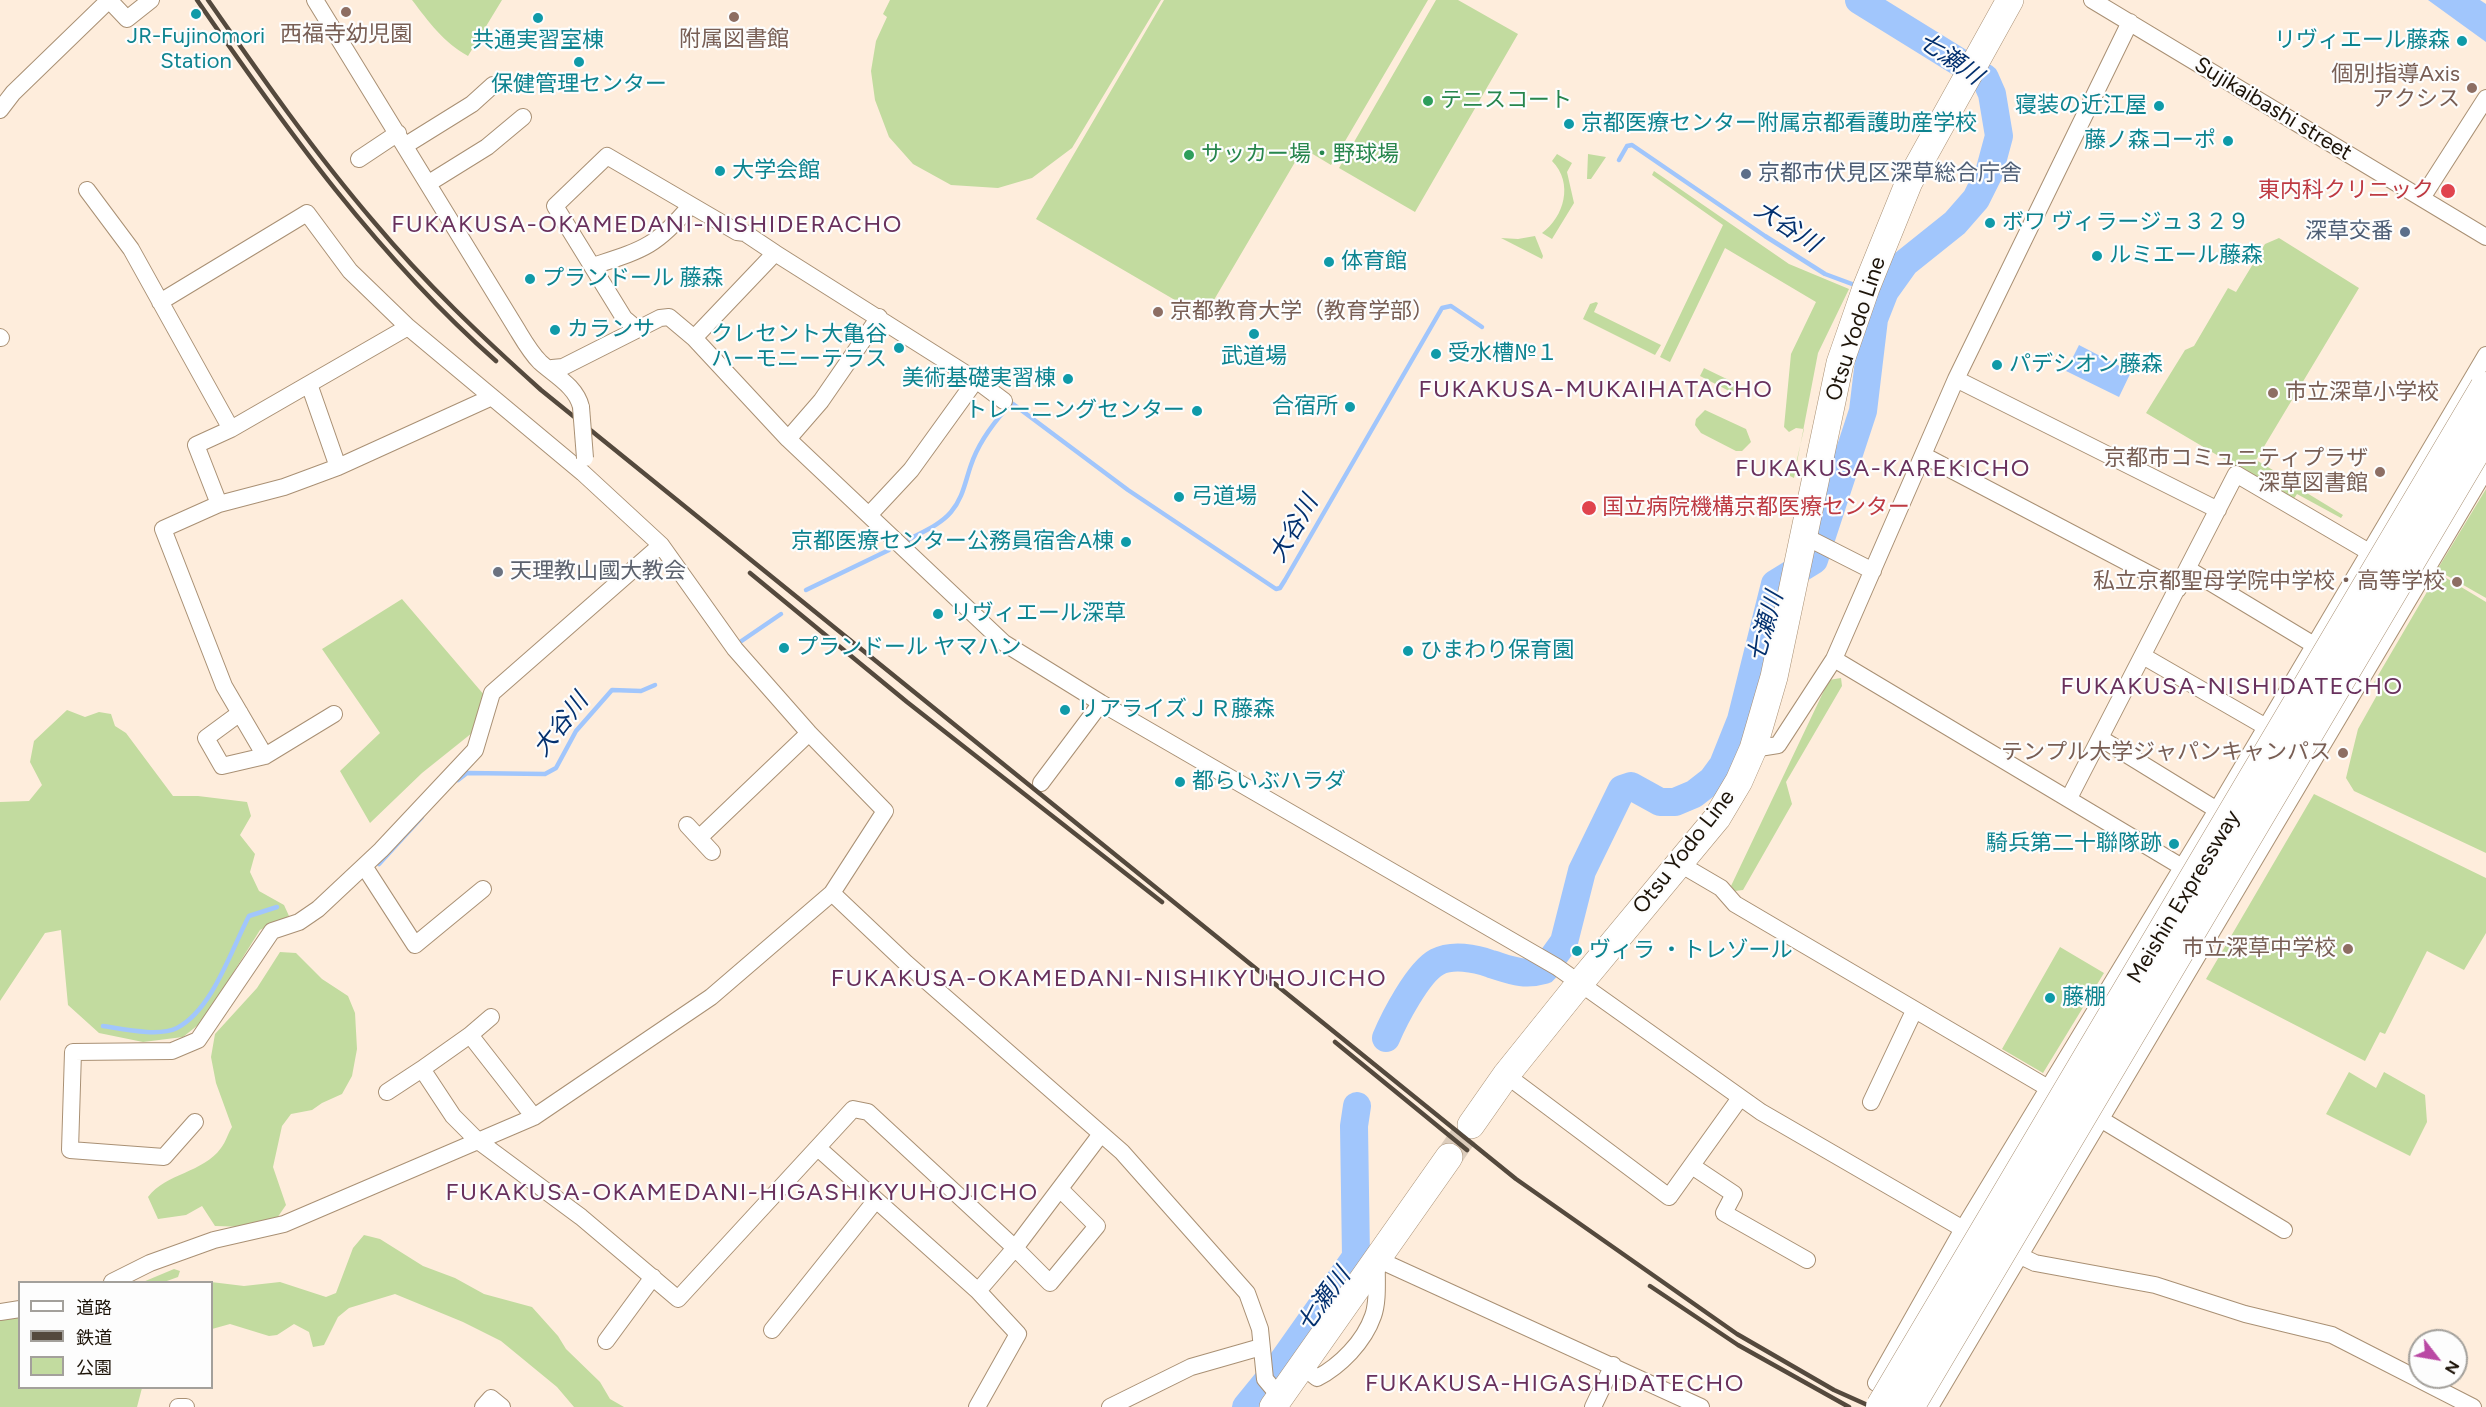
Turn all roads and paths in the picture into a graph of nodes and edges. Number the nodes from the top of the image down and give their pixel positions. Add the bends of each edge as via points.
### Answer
1 (151, 0) edge
2 (315, 0) edge
3 (2010, 0) edge
4 (2092, 0) edge
5 (2130, 22) junction
6 (494, 85) dead end
7 (2486, 98) edge
8 (0, 110) edge
9 (523, 117) dead end
10 (402, 139) junction
11 (359, 159) dead end
12 (429, 183) junction
13 (87, 190) dead end
14 (2422, 198) junction
15 (690, 206) junction
16 (2486, 237) edge
17 (775, 253) junction
18 (593, 266) junction
19 (160, 302) junction
20 (879, 317) junction
21 (408, 327) junction
22 (637, 329) junction
23 (694, 338) junction
24 (2486, 355) edge
25 (552, 368) junction
26 (1956, 378) junction
27 (976, 380) junction
28 (309, 384) junction
29 (2486, 388) edge
30 (492, 397) junction
31 (1004, 401) dead end
32 (231, 429) junction
33 (2486, 431) edge
34 (788, 439) junction
35 (1923, 455) junction
36 (584, 465) junction
37 (338, 467) junction
38 (2486, 469) edge
39 (219, 504) junction
40 (2218, 510) junction
41 (869, 515) junction
42 (1811, 544) junction
43 (661, 545) junction
44 (2369, 552) junction
45 (2188, 569) junction
46 (1873, 571) junction
47 (2178, 589) junction
48 (2314, 645) junction
49 (2143, 656) junction
50 (1834, 659) junction
51 (1101, 703) junction
52 (240, 713) junction
53 (334, 714) dead end
54 (2266, 727) junction
55 (809, 734) junction
56 (2100, 738) junction
57 (1754, 749) junction
58 (265, 756) junction
59 (1041, 783) dead end
60 (2069, 798) junction
61 (2217, 810) junction
62 (687, 825) dead end
63 (699, 838) junction
64 (712, 852) dead end
65 (1680, 864) junction
66 (2182, 867) junction
67 (367, 871) junction
68 (483, 889) dead end
69 (832, 893) junction
70 (1580, 983) junction
71 (1914, 1011) junction
72 (490, 1017) dead end
73 (470, 1035) junction
74 (422, 1069) junction
75 (1506, 1075) junction
76 (2048, 1088) junction
77 (387, 1092) dead end
78 (1740, 1098) junction
79 (1870, 1102) dead end
80 (534, 1117) junction
81 (2102, 1120) junction
82 (195, 1122) dead end
83 (1470, 1125) tunnel mouth
84 (1101, 1134) junction
85 (477, 1140) junction
86 (818, 1148) junction
87 (1449, 1156) tunnel mouth
88 (1692, 1166) junction
89 (1060, 1189) junction
90 (876, 1200) junction
91 (1963, 1229) junction
92 (2284, 1230) dead end
93 (1015, 1248) junction
94 (2018, 1257) junction
95 (1377, 1258) junction
96 (1807, 1260) dead end
97 (652, 1277) junction
98 (114, 1281) edge
99 (978, 1291) junction
100 (18, 1309) edge
101 (0, 1312) edge
102 (772, 1330) dead end
103 (606, 1341) dead end
104 (1261, 1347) junction
105 (1613, 1365) junction
106 (1272, 1393) edge
107 (1879, 1395) edge
108 (178, 1407) edge
109 (186, 1407) edge
110 (483, 1407) edge
111 (502, 1407) edge
112 (977, 1407) edge
113 (1110, 1407) edge
114 (1593, 1407) edge
115 (1701, 1407) edge
116 (1908, 1407) edge
117 (1930, 1407) edge
118 (2473, 1407) edge

1 - 8 street via 127,19 109,0
2 - 10 street
3 - 42 main road, Otsu Yodo Line via 1909,182 1866,288 1840,363
4 - 5 street, Sujikaibashi street
5 - 14 street, Sujikaibashi street
5 - 26 street
6 - 10 street via 472,104
7 - 14 street
9 - 12 street via 487,147
10 - 11 street
10 - 12 street
12 - 25 street via 522,338 538,360
13 - 19 street via 131,249
14 - 16 street, Sujikaibashi street
15 - 17 street via 737,232 745,232
15 - 18 street via 669,231 644,249
15 - 18 street via 607,156 555,206
17 - 20 street
17 - 23 street
18 - 22 street via 624,318
19 - 21 street via 307,213 350,272
19 - 32 street
20 - 27 street
20 - 34 street via 821,401
21 - 28 street
21 - 30 street
22 - 23 street via 669,317
22 - 25 street via 563,367
23 - 34 street
24 - 44 street
25 - 36 street, bridge via 579,398
26 - 35 street
26 - 40 street
27 - 31 street
27 - 41 street via 911,470
28 - 32 street
28 - 37 street
29 - 107 highway, Meishin Expressway, bridge
30 - 36 street
30 - 37 street
32 - 39 street via 196,445
33 - 116 highway, Meishin Expressway, bridge
34 - 41 street
35 - 46 street
35 - 47 street
36 - 43 street
37 - 39 street via 284,487
38 - 81 street
39 - 52 street via 163,529 225,686
40 - 44 street via 2236,474
40 - 45 street
41 - 51 street via 1004,643
42 - 46 street
42 - 57 main road, Otsu Yodo Line via 1794,582
43 - 55 street via 732,646
43 - 67 street via 492,693 475,750 452,783
44 - 48 street
45 - 47 street
45 - 48 street
46 - 50 street
47 - 49 street
48 - 54 street
49 - 54 street
49 - 56 street
50 - 57 street via 1778,746
50 - 60 street
51 - 59 street
51 - 70 street
52 - 58 street
52 - 58 street via 206,738 222,766
53 - 58 street
54 - 61 street
55 - 63 street
55 - 69 street via 885,811
56 - 60 street
56 - 61 street
57 - 65 main road, Otsu Yodo Line via 1717,818
60 - 66 street
61 - 66 street
62 - 63 street
63 - 64 street
65 - 70 main road, Otsu Yodo Line
65 - 71 street via 1721,888 1735,904
66 - 76 street
67 - 68 street via 415,945
67 - 82 street via 299,922 272,931 198,1040 172,1051 73,1052 70,1150 164,1156
69 - 80 street via 711,997
69 - 84 street
70 - 75 main road, Otsu Yodo Line
70 - 78 street
71 - 76 street
71 - 79 street
72 - 73 street
73 - 74 street
73 - 80 street
74 - 77 street
74 - 85 street via 453,1116
75 - 83 main road, Otsu Yodo Line
75 - 88 street via 1669,1197
76 - 91 street
78 - 88 street
78 - 91 street
80 - 85 street
81 - 92 street
81 - 94 street
84 - 89 street
84 - 104 street via 1122,1152 1246,1293 1260,1329
85 - 97 street via 581,1217
85 - 98 street via 284,1224 214,1240
86 - 90 street
86 - 93 street via 853,1109 867,1112
86 - 97 street via 678,1299
87 - 95 main road
88 - 96 street via 1734,1194 1724,1213
89 - 93 street
89 - 93 street via 1097,1226 1050,1283
90 - 99 street
90 - 102 street
91 - 94 street
91 - 107 street
93 - 99 street
94 - 117 street
94 - 118 street via 2155,1285 2245,1314 2332,1335
95 - 105 street
95 - 106 main road via 1303,1367
97 - 103 street
99 - 112 street via 1018,1334
100 - 101 street
104 - 106 street
104 - 113 street via 1191,1367
105 - 114 street
105 - 115 street
108 - 109 street
110 - 111 street via 491,1398

